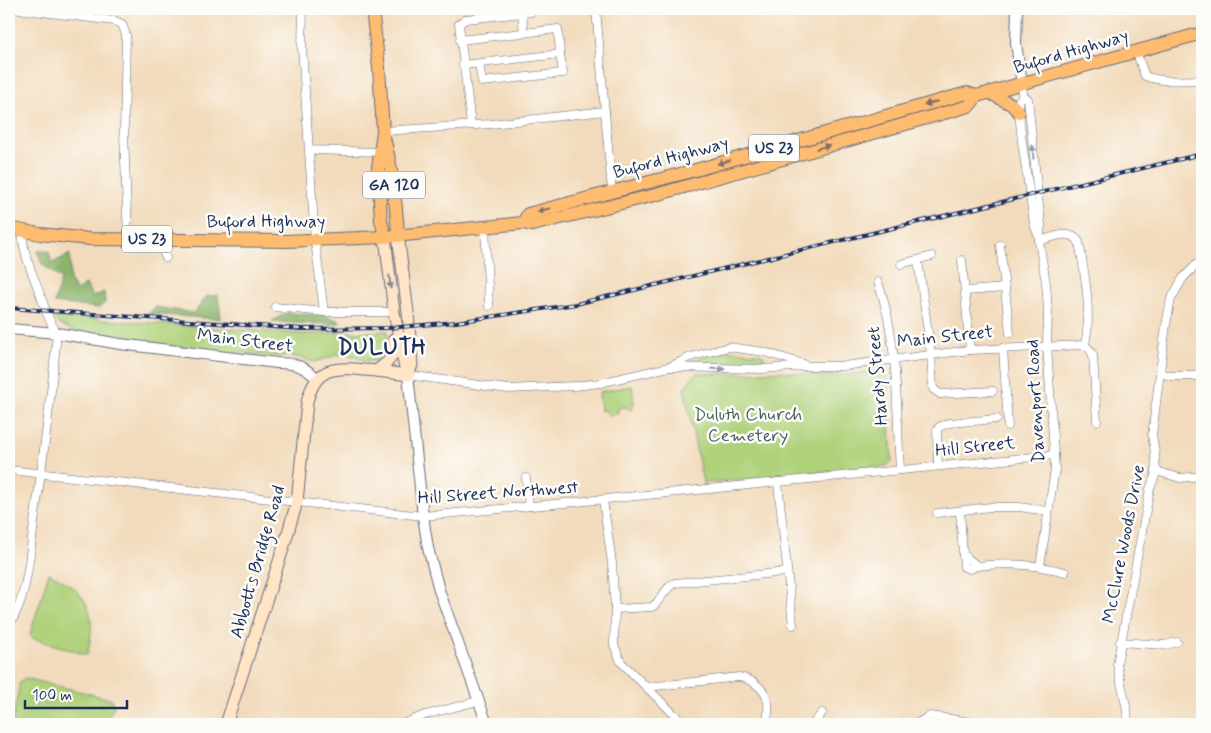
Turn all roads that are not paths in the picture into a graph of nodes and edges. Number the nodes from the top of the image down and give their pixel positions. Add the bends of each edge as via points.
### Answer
1 (18, 9) edge
2 (303, 9) edge
3 (372, 9) edge
4 (596, 9) edge
5 (1017, 9) edge
6 (531, 12) dead end
7 (522, 14) junction
8 (524, 33) junction
9 (1202, 33) edge
10 (460, 40) junction
11 (1136, 52) junction
12 (560, 54) junction
13 (479, 64) junction
14 (463, 65) junction
15 (1202, 80) edge
16 (1022, 90) junction
17 (984, 95) junction
18 (605, 111) junction
19 (1019, 112) junction
20 (864, 122) junction
21 (471, 125) junction
22 (383, 133) junction
23 (842, 142) junction
24 (777, 147) junction
25 (310, 150) junction
26 (380, 152) junction
27 (739, 171) junction
28 (663, 179) junction
29 (612, 192) junction
30 (611, 206) junction
31 (557, 219) junction
32 (523, 223) junction
33 (9, 228) edge
34 (485, 228) junction
35 (22, 232) junction
36 (398, 235) junction
37 (385, 237) junction
38 (1038, 238) junction
39 (128, 239) junction
40 (157, 240) junction
41 (315, 240) junction
42 (1000, 245) dead end
43 (932, 256) dead end
44 (166, 258) dead end
45 (918, 260) junction
46 (962, 260) dead end
47 (1202, 262) edge
48 (902, 264) dead end
49 (878, 282) dead end
50 (1005, 288) junction
51 (966, 291) junction
52 (274, 306) dead end
53 (489, 306) dead end
54 (324, 312) junction
55 (394, 312) junction
56 (396, 328) junction
57 (9, 329) edge
58 (57, 333) junction
59 (1010, 333) dead end
60 (1085, 344) junction
61 (1046, 345) junction
62 (1003, 348) junction
63 (970, 350) junction
64 (769, 354) junction
65 (931, 354) junction
66 (894, 360) junction
67 (809, 366) junction
68 (669, 367) junction
69 (770, 369) junction
70 (376, 371) junction
71 (1160, 373) junction
72 (408, 375) junction
73 (1202, 376) edge
74 (318, 379) junction
75 (993, 391) dead end
76 (997, 419) dead end
77 (1097, 422) dead end
78 (1008, 426) dead end
79 (1054, 455) junction
80 (938, 466) junction
81 (9, 470) edge
82 (900, 470) junction
83 (1156, 471) junction
84 (41, 475) junction
85 (1202, 476) edge
86 (526, 478) dead end
87 (778, 483) junction
88 (603, 500) junction
89 (297, 502) junction
90 (529, 506) junction
91 (960, 512) junction
92 (1047, 512) junction
93 (937, 513) dead end
94 (423, 516) junction
95 (1040, 566) junction
96 (788, 572) junction
97 (1065, 572) dead end
98 (615, 609) junction
99 (793, 625) dead end
100 (9, 626) edge
101 (1120, 642) junction
102 (1177, 642) dead end
103 (647, 687) junction
104 (478, 701) junction
105 (822, 713) dead end
106 (226, 724) edge
107 (403, 724) edge
108 (487, 724) edge
109 (684, 724) edge
110 (767, 724) edge
111 (813, 724) edge
112 (916, 724) edge
113 (986, 724) edge
114 (1128, 724) edge

1 - 39 street via 122,24 126,35 124,133
2 - 25 street via 302,47
3 - 22 main road, GA 120
4 - 18 street
5 - 16 street via 1016,42
6 - 7 street
7 - 8 street
7 - 10 street via 462,21 459,24
8 - 10 street
8 - 12 street via 558,29
9 - 11 main road, Buford Highway / US 23
10 - 14 street
11 - 15 street via 1145,76
11 - 16 main road, Buford Highway / US 23
12 - 13 street
12 - 13 street via 563,73 482,82
13 - 14 street
14 - 21 street
16 - 17 main road, Buford Highway / US 23
16 - 19 street, Davenport Road
38 -> 16 street, Davenport Road via 1041,225 1030,112 1028,99
17 - 19 main road via 1011,104
17 -> 20 main road, Buford Highway / US 23 via 967,93
17 - 23 main road, Buford Highway / US 23 via 969,106
18 - 21 street
18 - 29 street
19 - 38 street, Davenport Road
20 - 23 main road via 845,134
20 - 24 main road, Buford Highway / US 23
21 - 22 street
22 - 26 main road, GA 120
22 - 36 main road, GA 120 via 394,183
27 -> 23 main road, Buford Highway / US 23
24 - 27 main road via 774,155 746,163
24 -> 28 main road, Buford Highway / US 23
25 - 26 street
25 - 41 street
26 - 37 main road, GA 120 via 378,161
27 - 30 main road, Buford Highway / US 23
28 - 29 main road, Buford Highway / US 23
28 - 30 main road via 652,188 615,200
29 - 31 main road via 600,204 566,210
29 -> 32 main road, Buford Highway / US 23 via 528,214
30 - 31 main road, Buford Highway / US 23
31 - 32 main road, Buford Highway / US 23 via 532,226
32 - 34 main road, Buford Highway / US 23
33 - 35 main road, Buford Highway / US 23
34 - 36 main road, Buford Highway / US 23
34 - 53 street
35 - 39 main road, Buford Highway / US 23 via 90,239
35 - 58 street via 22,247 49,322
36 - 37 main road, Buford Highway / US 23
36 - 72 main road via 412,365
37 - 41 main road, Buford Highway / US 23
37 -> 55 main road
38 - 60 street via 1067,234 1079,242 1087,287
38 - 61 street, Davenport Road via 1046,283
39 - 40 main road, Buford Highway / US 23
40 - 41 main road, Buford Highway / US 23
40 - 44 street
41 - 54 street
42 - 50 street
43 - 45 street
45 - 48 street
45 - 65 street
46 - 51 street
47 - 71 street, McClure Woods Drive via 1183,278 1172,299
49 - 66 street, Hardy Street via 886,306
50 - 51 street
50 - 59 street
51 - 63 street
52 - 54 street
54 - 55 street
55 - 56 main road
56 - 70 main road via 393,355
56 - 72 main road
57 - 58 street, Main Street
58 - 74 street, Main Street via 120,344 291,363 302,366
58 - 84 street
60 - 61 street, Main Street
60 - 77 street via 1093,355
61 - 62 street, Main Street
61 - 79 street, Davenport Road
62 - 63 street, Main Street
62 - 78 street
63 - 65 street, Main Street
64 - 67 street, Main Street
64 - 68 street, Main Street via 729,347 690,357
64 - 69 street
65 - 66 street, Main Street
65 - 75 street via 933,389 936,392
66 - 67 street, Main Street
66 - 82 street, Hardy Street
67 - 69 street, Main Street
68 -> 69 street, Main Street
68 - 72 street via 600,383 508,390
70 - 72 main road
70 - 74 main road via 338,368
71 - 73 street
71 - 83 street, McClure Woods Drive via 1152,434
72 - 94 street
74 - 89 main road, Abbotts Bridge Road via 307,402
76 - 80 street via 949,423 939,427
79 - 80 street, Hill Street
79 - 92 street, Davenport Road
80 - 82 street, Hill Street
81 - 84 street, Hill Street Northwest
82 - 87 street, Hill Street Northwest
83 - 85 street via 1180,478
83 - 101 street, McClure Woods Drive
84 - 89 street, Hill Street Northwest
84 - 100 street via 22,599
86 - 90 street
87 - 88 street, Hill Street Northwest
87 - 96 street
88 - 90 street, Hill Street Northwest
88 - 98 street
89 - 94 street, Hill Street Northwest
89 - 106 main road, Abbotts Bridge Road
90 - 94 street, Hill Street Northwest
91 - 92 street via 1019,507
91 - 93 street
91 - 95 street via 963,554 977,566
92 - 95 street, Davenport Road
94 - 104 street via 437,584
95 - 97 street
96 - 98 street via 674,584 652,607
96 - 99 street
98 - 103 street via 614,645 621,662
101 - 102 street via 1165,645
101 - 114 street, McClure Woods Drive via 1117,664
103 - 109 street
103 - 110 street via 749,678 766,695
104 - 107 street
104 - 108 street
105 - 111 street
112 - 113 street via 930,716

